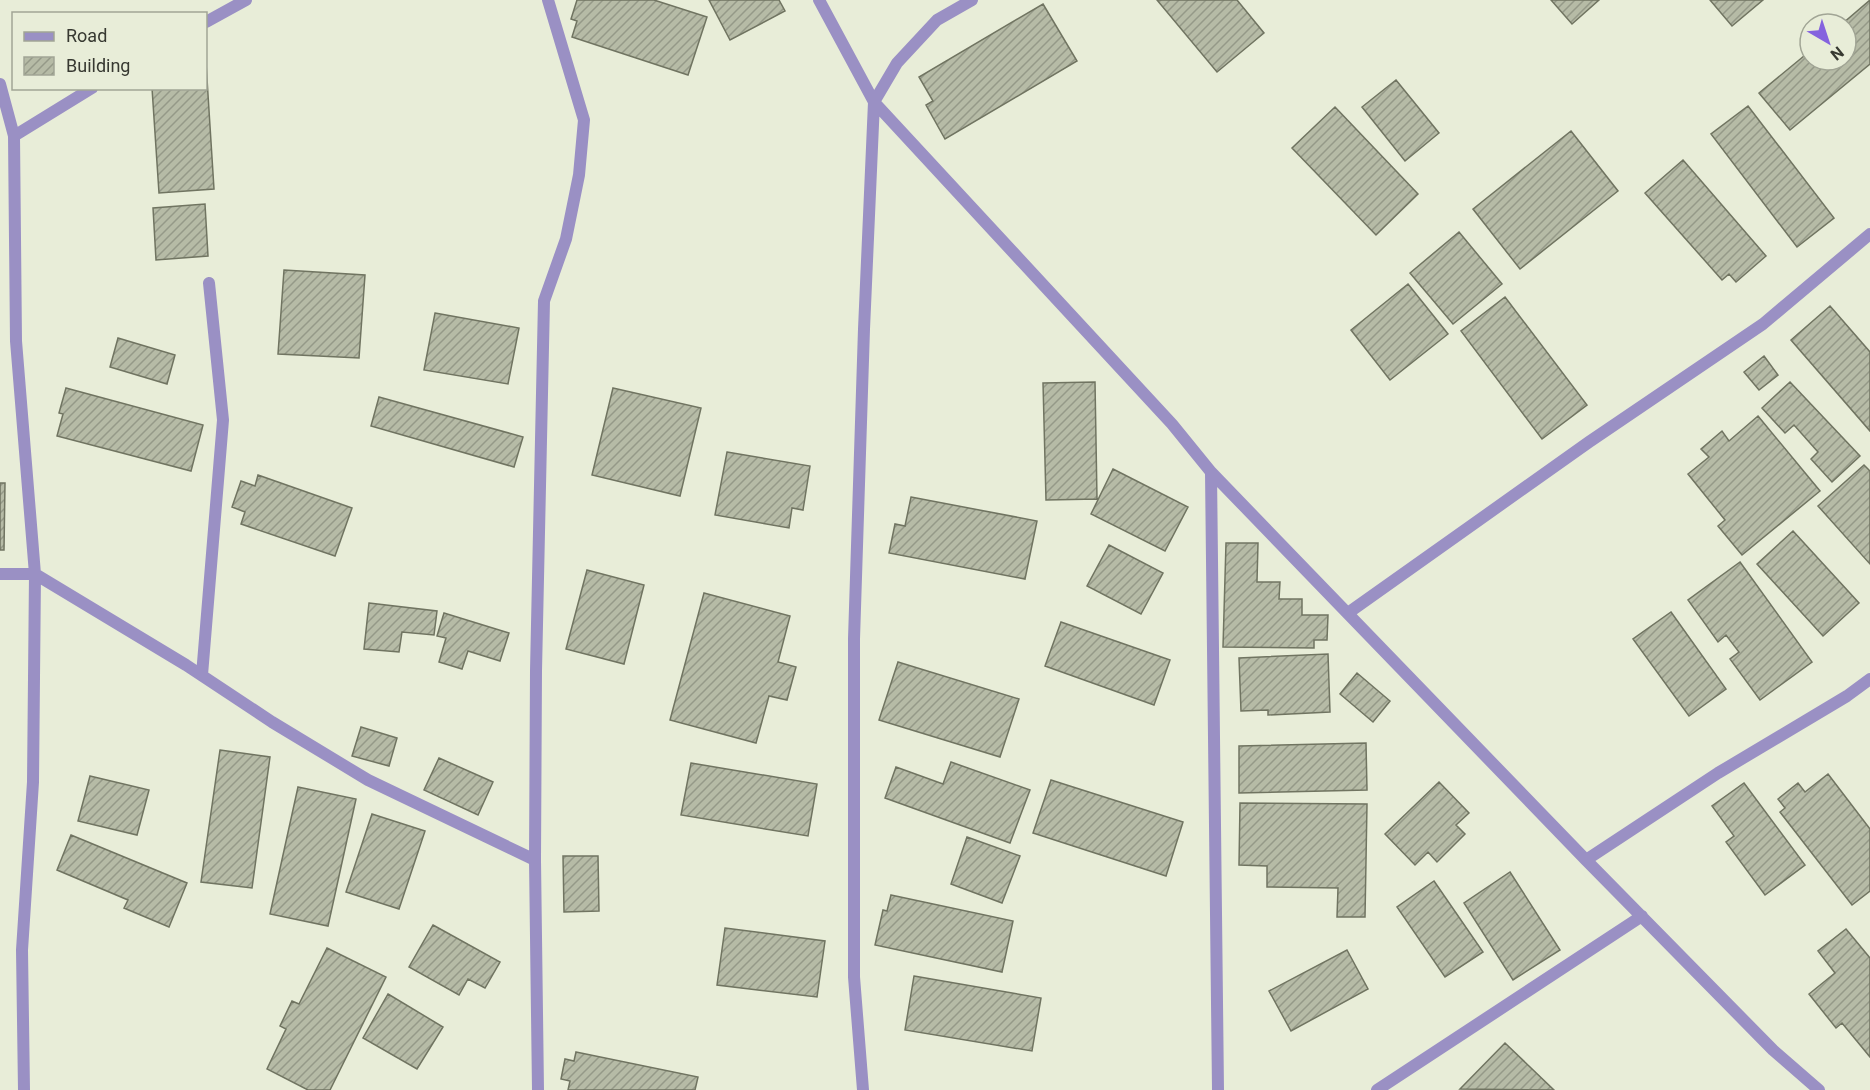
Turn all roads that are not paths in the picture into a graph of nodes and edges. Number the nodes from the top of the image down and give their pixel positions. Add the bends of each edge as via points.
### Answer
1 (246, 0) edge
2 (548, 0) edge
3 (819, 0) edge
4 (972, 0) edge
5 (207, 21) edge
6 (0, 84) edge
7 (89, 90) edge
8 (874, 102) junction
9 (14, 136) junction
10 (1870, 234) edge
11 (209, 283) dead end
12 (1211, 472) junction
13 (0, 574) edge
14 (35, 574) junction
15 (1348, 613) junction
16 (202, 675) junction
17 (1870, 679) edge
18 (535, 860) junction
19 (1586, 860) junction
20 (1642, 916) junction
21 (24, 1090) edge
22 (538, 1090) edge
23 (863, 1090) edge
24 (1218, 1090) edge
25 (1377, 1090) edge
26 (1819, 1090) edge

1 - 5 street
2 - 18 street via 584,120 579,175 566,239 544,301
3 - 8 street
4 - 8 street via 937,20 897,63
6 - 9 street
7 - 9 street
8 - 12 street via 1172,424
8 - 23 street via 854,639 854,977
9 - 14 street via 16,341
10 - 15 street via 1763,324
11 - 16 street via 223,420
12 - 15 street
12 - 24 street
13 - 14 street
14 - 16 street
14 - 21 street via 33,782 22,950
15 - 19 street
16 - 18 street via 368,780
17 - 19 street
18 - 22 street
19 - 20 street
20 - 25 street
20 - 26 street via 1773,1050

